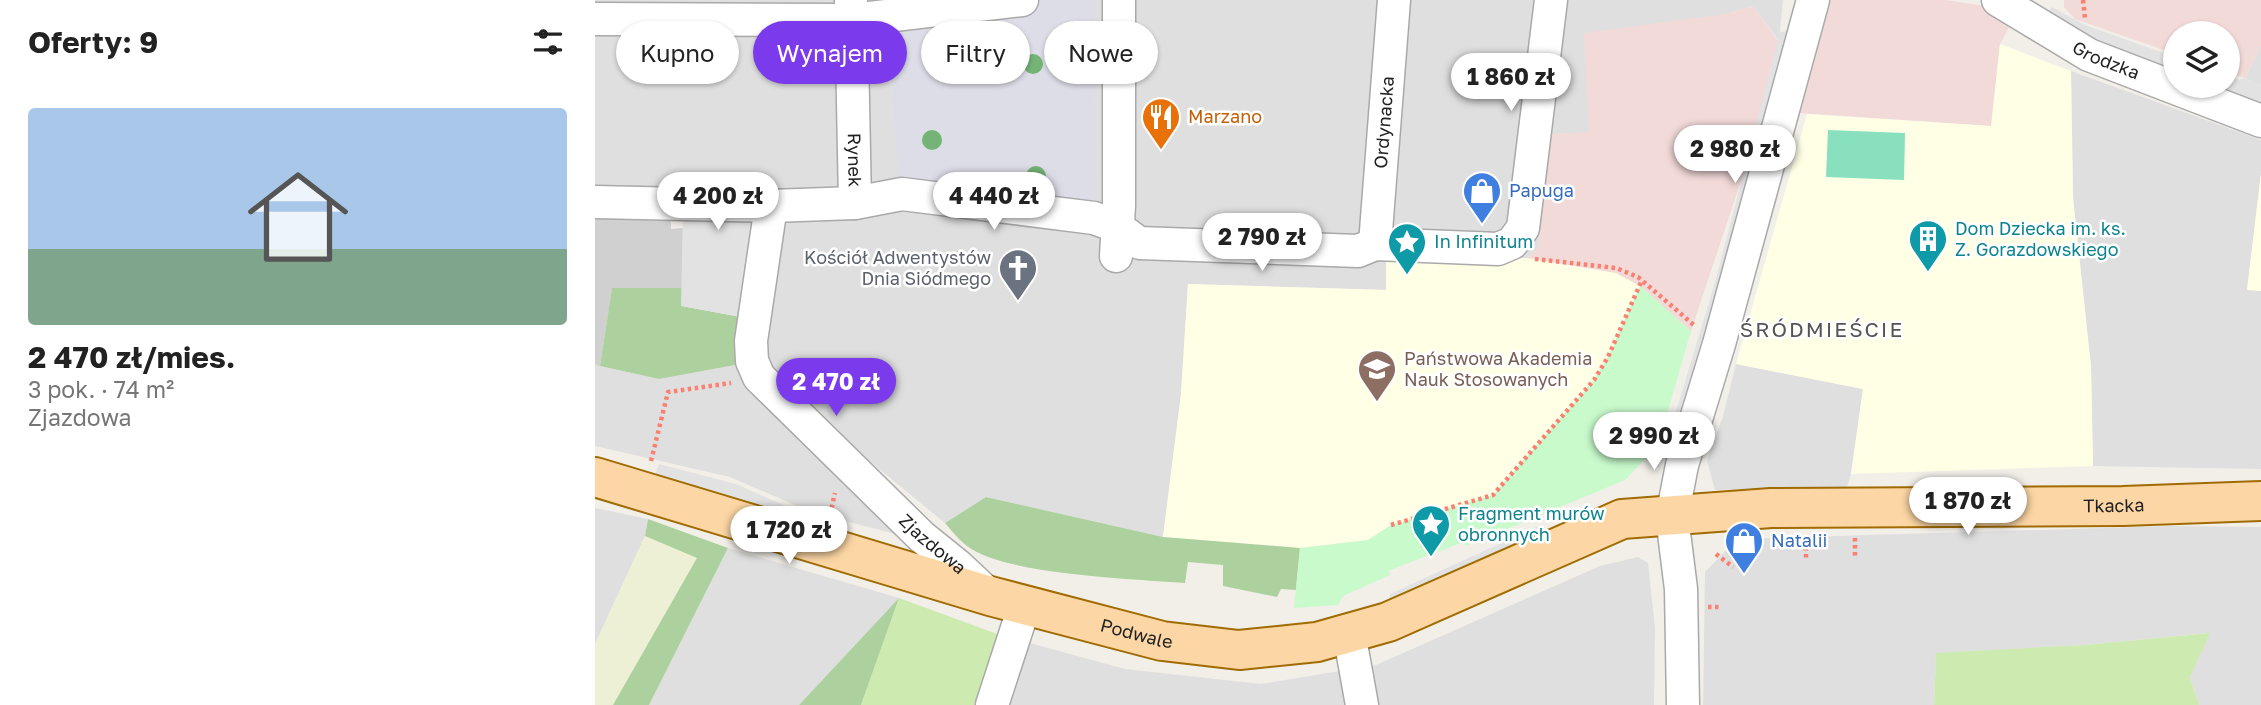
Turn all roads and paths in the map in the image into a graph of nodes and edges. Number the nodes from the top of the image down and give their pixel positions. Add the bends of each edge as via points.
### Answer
1 (1022, 0) edge
2 (1118, 0) edge
3 (1394, 0) edge
4 (1550, 0) edge
5 (1813, 0) edge
6 (1998, 0) edge
7 (2084, 0) edge
8 (852, 10) edge
9 (606, 13) edge
10 (2085, 14) dead end
11 (2261, 121) edge
12 (595, 202) edge
13 (855, 203) junction
14 (771, 206) junction
15 (1119, 241) junction
16 (1375, 244) junction
17 (1527, 258) dead end
18 (1642, 280) junction
19 (1701, 331) dead end
20 (733, 382) dead end
21 (650, 462) dead end
22 (595, 477) edge
23 (836, 490) dead end
24 (2261, 501) edge
25 (1672, 517) junction
26 (1391, 525) dead end
27 (827, 526) dead end
28 (1806, 539) dead end
29 (1716, 554) dead end
30 (1806, 560) dead end
31 (1734, 567) dead end
32 (1007, 600) junction
33 (1349, 633) junction
34 (992, 705) edge
35 (1362, 705) edge
36 (1683, 705) edge

1 - 8 street
2 - 15 street
3 - 16 street, Ordynacka
4 - 16 street, Rynek via 1523,228 1512,243 1498,249
5 - 25 street via 1682,465
6 - 11 street, Grodzka via 2089,55
7 - 10 path
8 - 9 street
8 - 13 street, Rynek
12 - 14 street
13 - 14 street
13 - 15 street, Rynek via 897,211 1094,218
14 - 32 street, Zjazdowa via 751,341 759,377 922,537
15 - 16 street, Rynek via 1358,251
17 - 18 path via 1616,268
18 - 19 path
18 - 26 path via 1594,380 1493,495
20 - 21 path via 668,392
22 - 32 main road, Podwale
23 - 27 path
24 - 25 main road, Tkacka via 1771,508
25 - 33 main road, Podwale via 1622,519 1410,613
25 - 36 street via 1681,589
28 - 30 path
29 - 31 path
32 - 33 main road, Podwale via 1162,641 1239,650 1317,642
32 - 34 street
33 - 35 street

